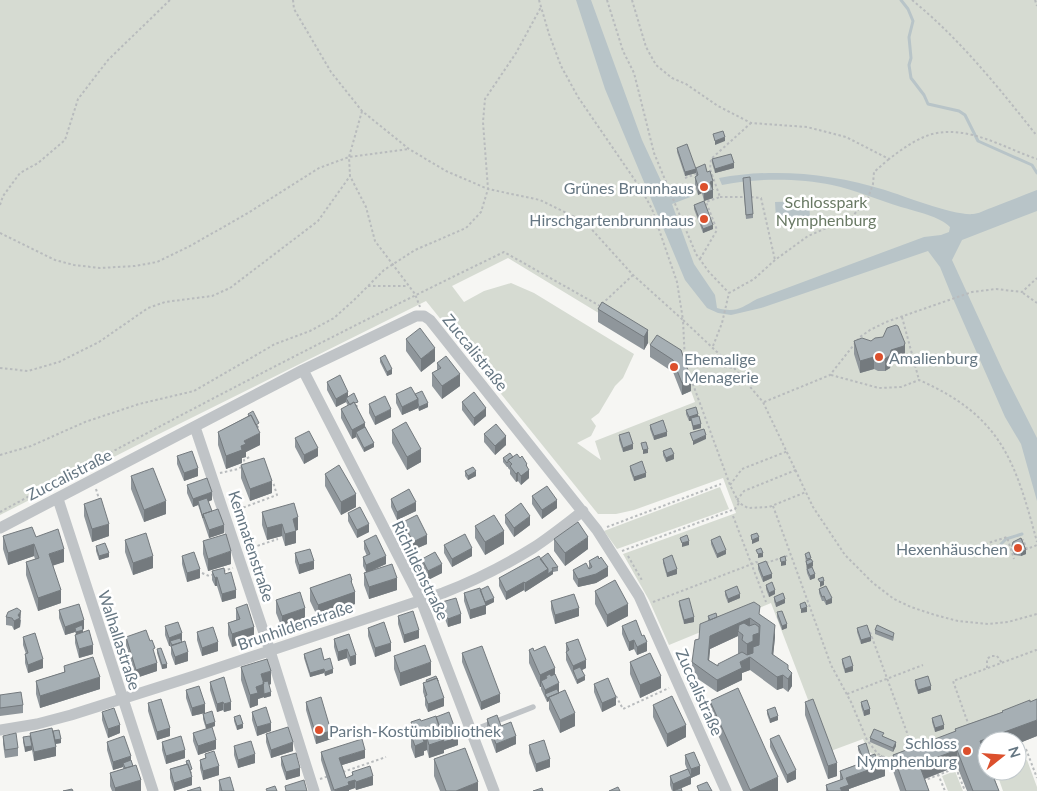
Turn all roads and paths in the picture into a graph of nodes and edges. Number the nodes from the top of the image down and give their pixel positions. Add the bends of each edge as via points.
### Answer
1 (170, 0) edge
2 (293, 0) edge
3 (539, 0) edge
4 (607, 0) edge
5 (632, 0) edge
6 (912, 0) edge
7 (1035, 0) edge
8 (1037, 6) edge
9 (541, 7) junction
10 (362, 110) junction
11 (751, 123) junction
12 (1037, 136) edge
13 (409, 149) junction
14 (349, 157) junction
15 (889, 159) junction
16 (1037, 159) edge
17 (702, 172) edge
18 (350, 176) junction
19 (685, 178) dead end
20 (488, 189) junction
21 (720, 197) junction
22 (744, 197) edge
23 (751, 197) edge
24 (706, 202) junction
25 (700, 204) edge
26 (0, 205) edge
27 (0, 233) edge
28 (700, 259) junction
29 (775, 260) junction
30 (392, 265) junction
31 (634, 275) junction
32 (1037, 278) edge
33 (368, 286) junction
34 (409, 286) junction
35 (1022, 292) junction
36 (729, 293) junction
37 (1037, 303) edge
38 (600, 306) edge
39 (424, 316) junction
40 (902, 316) junction
41 (683, 320) junction
42 (854, 343) junction
43 (713, 346) junction
44 (856, 348) edge
45 (0, 368) edge
46 (734, 368) junction
47 (303, 370) junction
48 (688, 371) edge
49 (830, 375) junction
50 (919, 380) junction
51 (763, 402) junction
52 (195, 427) junction
53 (788, 451) junction
54 (0, 455) edge
55 (251, 456) dead end
56 (796, 470) junction
57 (224, 472) dead end
58 (273, 482) edge
59 (721, 484) dead end
60 (730, 485) junction
61 (94, 486) dead end
62 (806, 492) junction
63 (58, 499) junction
64 (737, 500) junction
65 (739, 504) junction
66 (101, 506) edge
67 (773, 506) junction
68 (583, 511) junction
69 (225, 515) junction
70 (733, 516) dead end
71 (0, 528) edge
72 (597, 530) junction
73 (278, 539) dead end
74 (1037, 543) edge
75 (985, 544) dead end
76 (1009, 544) junction
77 (257, 546) dead end
78 (613, 554) junction
79 (790, 555) junction
80 (1014, 558) dead end
81 (752, 564) junction
82 (234, 568) dead end
83 (202, 573) edge
84 (421, 600) junction
85 (653, 602) dead end
86 (766, 602) dead end
87 (1037, 614) edge
88 (870, 632) edge
89 (270, 651) junction
90 (1037, 653) edge
91 (1002, 662) junction
92 (923, 665) dead end
93 (987, 668) junction
94 (887, 678) junction
95 (678, 684) junction
96 (847, 694) junction
97 (616, 696) edge
98 (122, 699) junction
99 (534, 706) dead end
100 (970, 726) edge
101 (0, 730) edge
102 (471, 731) junction
103 (913, 750) edge
104 (1027, 752) edge
105 (386, 757) dead end
106 (900, 763) edge
107 (339, 773) edge
108 (938, 774) junction
109 (330, 776) edge
110 (1037, 778) edge
111 (313, 786) edge
112 (923, 786) edge
113 (154, 791) edge
114 (494, 791) edge
115 (726, 791) edge
116 (945, 791) edge
117 (964, 791) edge

1 - 26 path via 108,60 78,99 65,140 38,164 20,173
2 - 10 path via 294,9 331,72
3 - 9 path
4 - 28 path via 634,73 654,153
5 - 11 path via 646,48 656,65 672,78
6 - 12 path via 941,25
7 - 8 path
9 - 20 path via 516,54 485,99 483,122
9 - 41 path via 561,66 578,97 652,209 677,282
10 - 13 path
10 - 14 path
11 - 15 path via 807,128 846,137
11 - 21 path via 711,159 710,169
13 - 14 path
13 - 20 path via 446,171
14 - 18 path
14 - 27 path via 319,168 206,237 157,262 117,268 74,265 55,260
15 - 16 path via 932,134 949,132 978,137
15 - 29 path via 874,172 868,198 852,217 808,236
17 - 19 path
18 - 30 path via 366,207 375,241
18 - 45 path via 318,221 230,288 212,296 165,302 148,308 99,342 59,362 28,371
20 - 30 path via 482,212 466,228 415,250
20 - 31 path via 540,200 585,222
21 - 22 path
21 - 24 path
23 - 29 path via 761,198
24 - 25 path
24 - 28 path via 717,230
28 - 36 path
29 - 36 path via 754,279
30 - 33 path
30 - 34 path
31 - 38 path
31 - 41 path
32 - 35 path
33 - 34 path
33 - 54 path via 334,318 275,344 194,391 139,404
34 - 39 path
35 - 37 path
35 - 40 path via 996,289 972,292
36 - 43 path
39 - 47 street, Zuccalistraße via 416,316
39 - 68 street, Zuccalistraße
40 - 42 path via 870,330
40 - 50 path
41 - 43 path
41 - 46 path via 685,362
42 - 44 path
42 - 49 path
43 - 46 path
46 - 51 path
47 - 52 street, Zuccalistraße
47 - 84 street, Richildenstraße
48 - 60 path
49 - 50 path via 879,388 901,387
49 - 51 path
50 - 74 path via 940,389 970,409 1002,444 1028,506
51 - 53 path
52 - 63 street, Zuccalistraße
52 - 69 street, Kemnatenstraße
53 - 56 path
53 - 60 path via 742,469
55 - 57 path via 244,460 245,465 241,468
56 - 62 path
56 - 64 path via 744,491
58 - 69 path via 277,495
59 - 72 path
60 - 64 path
61 - 66 path
62 - 67 path
62 - 87 path via 845,555 873,583 911,607 958,621 988,624
63 - 71 street, Zuccalistraße
63 - 98 street, Walhallastraße
64 - 65 path
65 - 67 path via 748,508
65 - 78 path via 735,509
67 - 79 path
68 - 72 street, Zuccalistraße
68 - 84 street, Brunhildenstraße via 534,547 492,571
69 - 89 street, Kemnatenstraße
70 - 81 path
72 - 78 street, Zuccalistraße
73 - 77 path
74 - 76 path via 1027,549 1024,540
75 - 76 path via 1007,537
76 - 80 path
78 - 95 street, Zuccalistraße via 639,596
79 - 81 path via 764,564
79 - 96 path via 831,665
81 - 85 path
81 - 86 path
82 - 83 path via 209,576
84 - 89 street, Brunhildenstraße
84 - 102 street, Richildenstraße
88 - 94 path
89 - 98 street, Brunhildenstraße
89 - 111 street, Kemnatenstraße
90 - 91 path via 1036,650
91 - 93 path
91 - 93 path via 997,656 991,656 987,659
92 - 94 path
93 - 100 path via 953,681
94 - 96 path
94 - 103 path
95 - 97 path via 623,709
95 - 115 street, Zuccalistraße
96 - 106 path via 872,747 878,754
98 - 101 street, Brunhildenstraße via 42,723
98 - 113 street, Walhallastraße
99 - 102 lane
102 - 114 street, Richildenstraße
104 - 110 path
105 - 107 path
108 - 112 path via 921,781
108 - 116 path
108 - 117 path via 956,768
109 - 111 path

